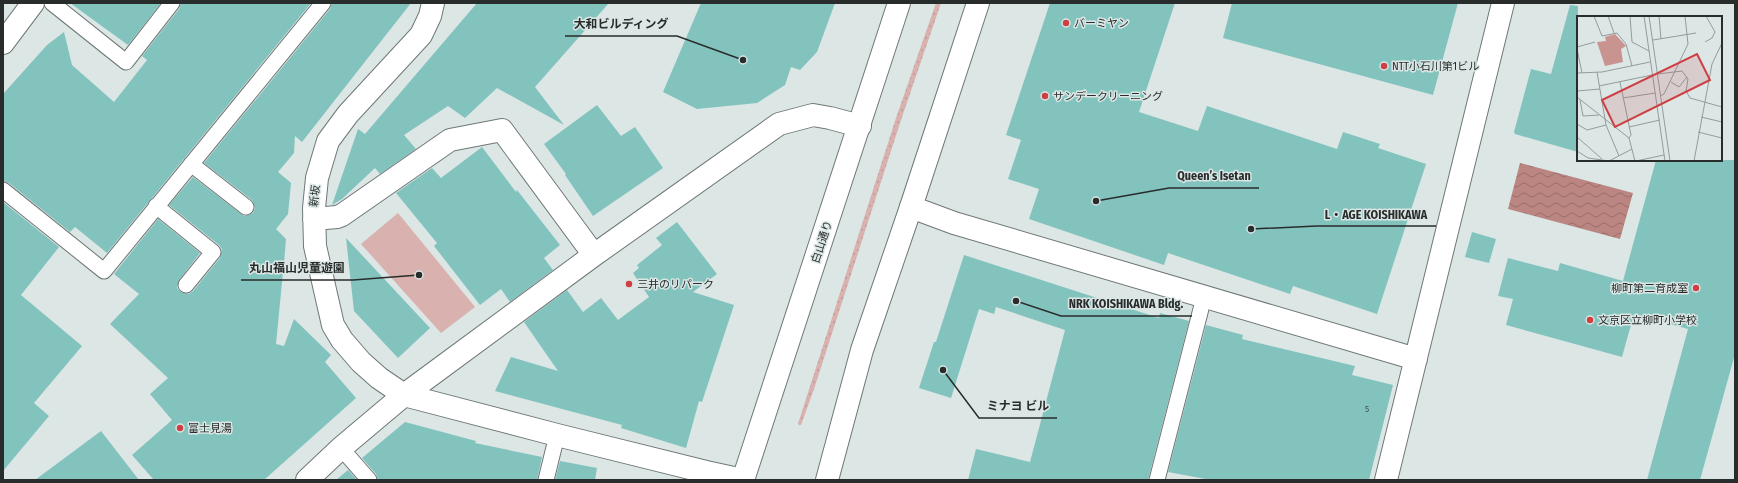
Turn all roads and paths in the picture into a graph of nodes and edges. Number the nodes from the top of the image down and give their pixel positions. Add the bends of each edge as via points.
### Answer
1 (33, 3) edge
2 (52, 3) edge
3 (172, 3) edge
4 (323, 3) edge
5 (433, 3) edge
6 (899, 3) edge
7 (978, 3) edge
8 (1503, 3) edge
9 (3, 43) edge
10 (860, 126) junction
11 (191, 164) junction
12 (3, 190) edge
13 (156, 206) junction
14 (246, 207) dead end
15 (911, 207) junction
16 (314, 219) junction
17 (594, 255) junction
18 (186, 285) dead end
19 (1204, 297) junction
20 (1416, 360) junction
21 (404, 395) junction
22 (557, 435) junction
23 (341, 448) junction
24 (307, 480) edge
25 (369, 480) edge
26 (546, 480) edge
27 (743, 480) edge
28 (827, 480) edge
29 (1157, 480) edge
30 (1386, 480) edge

1 - 9 street
2 - 3 lane via 126,62
4 - 11 lane
5 - 16 street, 新坂 via 421,35 348,114 328,141 317,178
6 - 10 street, 白山通り
7 - 15 street
8 - 20 street
10 - 17 street via 813,115 780,124
10 - 27 street, 白山通り
11 - 13 lane
11 - 14 lane
12 - 13 lane via 104,271
13 - 18 lane via 213,252
15 - 19 street via 954,224
15 - 28 street via 862,350
16 - 17 street via 342,215 450,140 502,130
16 - 21 street, 新坂 via 315,246 333,325 361,362
17 - 21 street
19 - 20 street
19 - 29 lane
20 - 30 street
21 - 22 street, 新坂
21 - 23 street
22 - 26 lane
22 - 27 street, 新坂
23 - 24 street
23 - 25 lane

